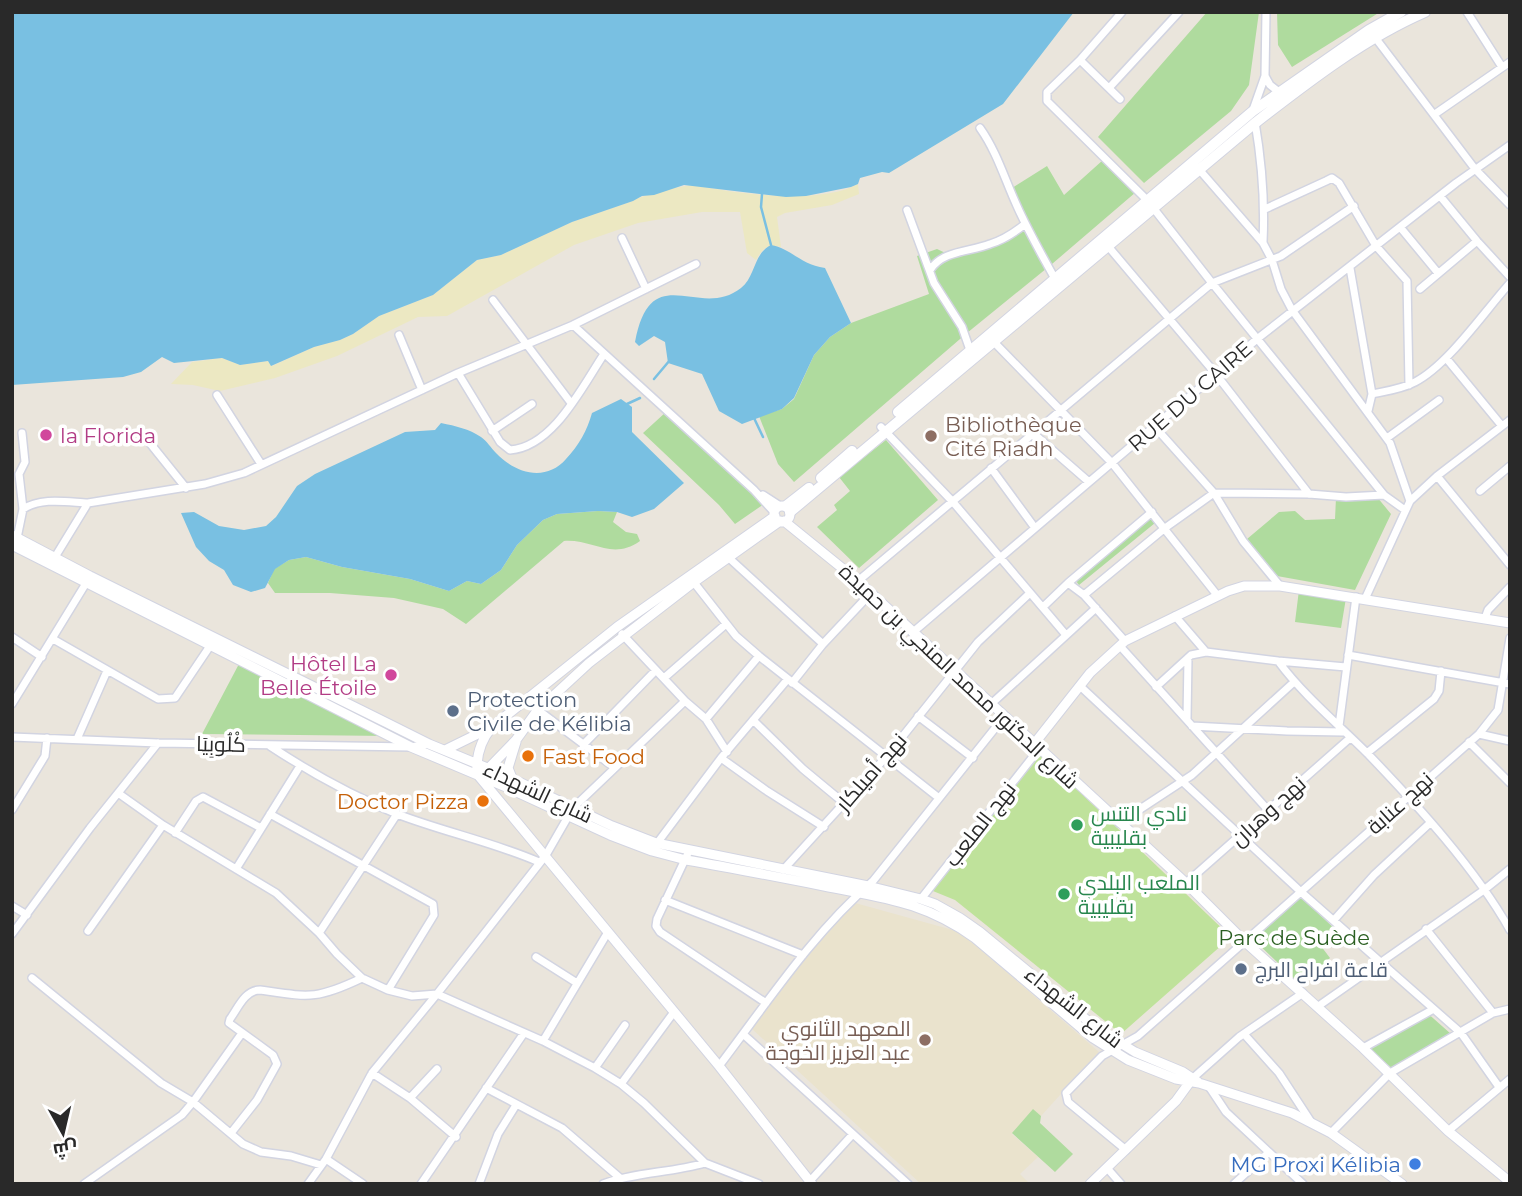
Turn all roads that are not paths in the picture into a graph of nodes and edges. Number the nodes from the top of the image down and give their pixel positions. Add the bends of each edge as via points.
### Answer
1 (1122, 12) edge
2 (1179, 12) edge
3 (1266, 12) edge
4 (1401, 12) edge
5 (1424, 12) edge
6 (1467, 12) edge
7 (1372, 34) junction
8 (1080, 60) junction
9 (1506, 65) edge
10 (1265, 76) junction
11 (1109, 88) junction
12 (1279, 92) junction
13 (1120, 99) dead end
14 (1253, 111) junction
15 (1435, 114) junction
16 (1255, 123) junction
17 (980, 128) dead end
18 (1510, 145) edge
19 (1195, 165) junction
20 (1475, 169) junction
21 (1440, 195) junction
22 (1150, 204) junction
23 (1510, 205) edge
24 (1354, 206) junction
25 (1265, 209) junction
26 (908, 210) dead end
27 (1025, 224) junction
28 (1400, 228) junction
29 (622, 238) dead end
30 (1105, 242) junction
31 (1477, 242) junction
32 (1263, 243) junction
33 (1376, 246) junction
34 (1272, 260) junction
35 (696, 264) dead end
36 (1350, 268) junction
37 (930, 270) junction
38 (1438, 273) junction
39 (1510, 276) edge
40 (1055, 279) junction
41 (1212, 283) junction
42 (1510, 283) edge
43 (646, 289) junction
44 (1420, 289) dead end
45 (493, 300) dead end
46 (1292, 310) junction
47 (1169, 318) junction
48 (573, 325) junction
49 (399, 335) dead end
50 (991, 339) junction
51 (1256, 339) junction
52 (526, 344) junction
53 (970, 350) junction
54 (604, 354) junction
55 (1446, 358) junction
56 (458, 373) junction
57 (1216, 373) junction
58 (1409, 385) junction
59 (422, 390) junction
60 (1373, 394) junction
61 (217, 395) dead end
62 (1440, 400) dead end
63 (571, 403) junction
64 (532, 404) dead end
65 (1061, 410) junction
66 (1368, 411) junction
67 (1510, 420) edge
68 (1502, 426) junction
69 (1155, 427) junction
70 (883, 429) junction
71 (492, 431) junction
72 (141, 432) dead end
73 (22, 433) dead end
74 (1034, 434) junction
75 (1387, 438) junction
76 (1112, 463) junction
77 (261, 464) junction
78 (1510, 466) edge
79 (991, 468) junction
80 (1437, 476) junction
81 (1089, 482) junction
82 (186, 488) junction
83 (1480, 491) dead end
84 (1213, 493) junction
85 (1309, 494) junction
86 (1384, 495) junction
87 (1410, 500) junction
88 (953, 502) junction
89 (88, 503) junction
90 (23, 509) junction
91 (1405, 510) junction
92 (1152, 512) junction
93 (783, 514) junction
94 (1035, 528) junction
95 (1166, 528) junction
96 (14, 539) edge
97 (1000, 557) junction
98 (729, 558) junction
99 (52, 561) junction
100 (1510, 565) edge
101 (691, 579) junction
102 (88, 580) junction
103 (858, 581) junction
104 (1068, 583) junction
105 (1280, 586) junction
106 (1510, 587) edge
107 (1030, 593) junction
108 (870, 594) junction
109 (1084, 595) junction
110 (1217, 595) junction
111 (1360, 598) junction
112 (1043, 607) junction
113 (1096, 608) junction
114 (1175, 616) junction
115 (1485, 618) junction
116 (1510, 623) edge
117 (726, 624) junction
118 (620, 631) junction
119 (912, 633) junction
120 (1066, 635) junction
121 (12, 637) edge
122 (1510, 638) edge
123 (53, 639) junction
124 (823, 644) junction
125 (1123, 644) junction
126 (210, 646) junction
127 (1206, 652) junction
128 (759, 656) junction
129 (1348, 656) junction
130 (42, 657) junction
131 (1188, 659) junction
132 (1278, 661) junction
133 (1346, 667) junction
134 (656, 670) junction
135 (954, 670) junction
136 (107, 671) junction
137 (1441, 671) junction
138 (664, 678) junction
139 (790, 682) junction
140 (1294, 682) junction
141 (1507, 683) edge
142 (1080, 686) junction
143 (1156, 687) junction
144 (526, 701) junction
145 (685, 701) junction
146 (12, 704) edge
147 (990, 705) junction
148 (537, 711) junction
149 (918, 716) junction
150 (1004, 717) junction
151 (706, 719) junction
152 (752, 720) junction
153 (1190, 723) junction
154 (492, 727) junction
155 (1244, 728) junction
156 (1342, 729) junction
157 (1479, 734) junction
158 (12, 737) edge
159 (47, 738) junction
160 (1350, 738) junction
161 (77, 740) junction
162 (516, 740) junction
163 (1510, 741) edge
164 (1469, 742) junction
165 (158, 743) junction
166 (429, 744) junction
167 (583, 745) junction
168 (270, 746) junction
169 (411, 747) junction
170 (1037, 747) junction
171 (445, 750) junction
172 (1215, 753) junction
173 (1367, 753) junction
174 (724, 755) junction
175 (887, 756) junction
176 (973, 758) junction
177 (476, 763) junction
178 (300, 766) junction
179 (615, 768) junction
180 (482, 773) junction
181 (512, 779) junction
182 (1183, 782) junction
183 (1510, 783) edge
184 (118, 793) junction
185 (1407, 797) junction
186 (939, 798) junction
187 (844, 803) junction
188 (12, 810) edge
189 (1268, 810) junction
190 (570, 812) junction
191 (270, 814) junction
192 (397, 814) junction
193 (1119, 823) junction
194 (1430, 824) junction
195 (163, 825) junction
196 (824, 827) junction
197 (261, 828) junction
198 (176, 833) junction
199 (1240, 835) junction
200 (654, 847) junction
201 (688, 855) junction
202 (542, 858) junction
203 (363, 865) junction
204 (236, 869) junction
205 (1510, 869) edge
206 (783, 870) junction
207 (1186, 883) junction
208 (867, 886) junction
209 (1484, 890) junction
210 (1301, 892) junction
211 (859, 893) junction
212 (921, 899) junction
213 (666, 900) junction
214 (12, 906) edge
215 (27, 915) junction
216 (949, 915) junction
217 (1334, 920) junction
218 (1426, 929) junction
219 (1510, 930) edge
220 (89, 931) dead end
221 (608, 932) junction
222 (319, 933) junction
223 (12, 934) edge
224 (1244, 941) junction
225 (803, 955) junction
226 (536, 957) dead end
227 (1380, 962) junction
228 (32, 978) dead end
229 (362, 978) junction
230 (577, 984) junction
231 (388, 990) junction
232 (1303, 993) junction
233 (438, 994) junction
234 (766, 1003) junction
235 (1317, 1007) junction
236 (1510, 1009) edge
237 (1432, 1010) junction
238 (674, 1012) junction
239 (1493, 1013) junction
240 (625, 1025) dead end
241 (242, 1033) junction
242 (524, 1033) junction
243 (1461, 1033) junction
244 (743, 1034) junction
245 (1244, 1034) junction
246 (543, 1041) junction
247 (1122, 1046) junction
248 (1363, 1048) junction
249 (1112, 1051) junction
250 (719, 1066) junction
251 (596, 1068) junction
252 (437, 1069) dead end
253 (372, 1073) junction
254 (1390, 1073) junction
255 (1510, 1079) edge
256 (1194, 1081) junction
257 (621, 1084) junction
258 (1499, 1087) junction
259 (486, 1088) junction
260 (1210, 1088) junction
261 (410, 1098) junction
262 (193, 1102) junction
263 (516, 1105) junction
264 (1311, 1122) junction
265 (1448, 1131) junction
266 (231, 1133) junction
267 (1331, 1133) junction
268 (852, 1135) junction
269 (456, 1136) junction
270 (1126, 1150) junction
271 (1268, 1153) junction
272 (323, 1162) junction
273 (705, 1163) junction
274 (1107, 1168) junction
275 (620, 1178) junction
276 (1510, 1182) edge
277 (811, 1183) edge
278 (84, 1184) edge
279 (308, 1184) edge
280 (363, 1184) edge
281 (421, 1184) edge
282 (479, 1184) edge
283 (603, 1184) edge
284 (759, 1184) edge
285 (908, 1184) edge
286 (1090, 1184) edge
287 (1122, 1184) edge
288 (1234, 1184) edge
289 (1303, 1184) edge
290 (1402, 1184) edge

1 - 8 street
2 - 11 street
3 - 10 street
4 - 7 main road
5 - 7 main road
6 - 9 street
7 - 12 main road
7 - 15 street
7 - 16 main road
8 - 11 street
8 - 22 street via 1046,98
9 - 15 street
10 - 12 street
10 - 14 street
11 - 13 street
12 - 14 main road
14 - 16 street
14 - 19 main road
15 - 20 street
16 - 19 main road
16 - 25 street
17 - 27 street via 994,148
18 - 20 street, RUE DU CAIRE
19 - 22 main road
19 - 32 street
20 - 21 street, RUE DU CAIRE
20 - 23 street
21 - 28 street, RUE DU CAIRE
21 - 31 street
22 - 30 main road
22 - 41 street
24 - 25 street via 1332,178
24 - 33 street
24 - 34 street
25 - 32 street
26 - 37 street
27 - 37 street via 1001,240 947,256
27 - 40 street
28 - 33 street, RUE DU CAIRE
28 - 38 street
29 - 43 street
30 - 40 main road
30 - 47 street
30 - 50 main road
31 - 38 street
31 - 39 street
32 - 34 street
33 - 36 street, RUE DU CAIRE
33 - 58 street via 1406,281
34 - 41 street
34 - 46 street
35 - 43 street
36 - 46 street, RUE DU CAIRE
36 - 60 street
37 - 53 street
38 - 44 street
40 - 50 main road
41 - 47 street
41 - 51 street
42 - 55 street
43 - 48 street
45 - 52 street
46 - 51 street, RUE DU CAIRE
46 - 66 street
47 - 57 street
47 - 65 street
48 - 52 street
48 - 54 street
49 - 59 street
50 - 53 main road
50 - 65 street
50 - 70 main road
51 - 57 street, RUE DU CAIRE
51 - 86 street
52 - 56 street
52 - 63 street
53 - 70 main road
54 - 63 street
54 - 93 street
55 - 58 street
55 - 68 street
56 - 59 street
56 - 71 street
57 - 69 street, RUE DU CAIRE
57 - 85 street
58 - 60 street
59 - 77 street
60 - 66 street
61 - 77 street
62 - 75 street
63 - 71 street via 545,436 523,449 510,450
64 - 71 street
65 - 74 street
65 - 76 street
66 - 75 street
67 - 68 street
68 - 80 street
69 - 76 street, RUE DU CAIRE
69 - 84 street
70 - 88 street
70 - 93 main road
72 - 82 street
73 - 90 street via 25,462 19,474
74 - 79 street
74 - 81 street
75 - 87 street
76 - 81 street, RUE DU CAIRE
76 - 92 street
77 - 82 street via 220,482
78 - 83 street
79 - 88 street
79 - 94 street
80 - 87 street
80 - 100 street
81 - 94 street, RUE DU CAIRE
82 - 89 street
84 - 85 street
84 - 95 street
84 - 105 street via 1243,541
85 - 86 street
86 - 91 street
87 - 91 street
88 - 97 street
88 - 103 street
89 - 90 street via 51,501 31,503
89 - 99 street
90 - 96 street
91 - 111 street
92 - 95 street
92 - 104 street
93 - 98 street
93 - 101 street
93 - 103 street, شارع الدكتور محمد المنجي بن حميدة
94 - 97 street, RUE DU CAIRE
95 - 109 street
95 - 110 street
96 - 99 street, شارع الشهداء
97 - 107 street
97 - 119 street, RUE DU CAIRE
98 - 101 street
98 - 124 street
99 - 102 street, شارع الشهداء
101 - 117 street
101 - 118 street
102 - 123 street
102 - 126 street, شارع الشهداء
102 - 166 street, شارع الشهداء
103 - 108 street, شارع الدكتور محمد المنجي بن حميدة
104 - 109 street
104 - 112 street
105 - 110 street via 1244,586
105 - 111 street
106 - 115 street
107 - 112 street
107 - 135 street, نهج أميلكار
108 - 119 street, شارع الدكتور محمد المنجي بن حميدة
108 - 124 street
109 - 113 street
110 - 114 street
111 - 115 street
111 - 129 street
112 - 120 street
113 - 120 street
113 - 125 street
114 - 125 street
114 - 127 street
115 - 116 street
117 - 128 street
117 - 138 street
118 - 134 street
118 - 144 street
118 - 148 street
119 - 135 street, شارع الدكتور محمد المنجي بن حميدة
120 - 147 street
121 - 130 street
122 - 141 street, نهج عنابة
123 - 130 street
123 - 136 street
124 - 139 street
125 - 142 street
125 - 143 street
126 - 136 street via 175,698 168,700
126 - 169 street, شارع الشهداء
127 - 131 street
127 - 132 street
128 - 139 street
128 - 151 street
129 - 133 street
129 - 137 street
130 - 146 street
131 - 143 street
131 - 153 street
132 - 133 street
132 - 140 street
133 - 156 street
134 - 138 street
134 - 167 street
135 - 147 street, شارع الدكتور محمد المنجي بن حميدة
135 - 149 street, نهج أميلكار
136 - 161 street
137 - 141 street
137 - 173 street via 1434,699
138 - 145 street
139 - 152 street
139 - 175 street
140 - 155 street
140 - 156 street
141 - 157 street, نهج عنابة via 1498,710
142 - 170 street
142 - 182 street
143 - 153 street
144 - 148 street
144 - 154 street
145 - 151 street
145 - 179 street
147 - 150 street, شارع الدكتور محمد المنجي بن حميدة
148 - 162 street
148 - 167 street
149 - 175 street, نهج أميلكار
149 - 176 street
150 - 170 street, شارع الدكتور محمد المنجي بن حميدة
150 - 176 street
151 - 174 street
152 - 174 street
152 - 187 street
153 - 155 street
153 - 172 street
154 - 171 street
154 - 177 street
155 - 156 street via 1287,732
155 - 172 street
156 - 160 street
157 - 163 street
157 - 164 street, نهج عنابة
158 - 159 street, كْلُوبِيَا
159 - 161 street, كْلُوبِيَا
159 - 188 street via 45,755
160 - 173 street
160 - 189 street, نهج وهران
161 - 165 street, كْلُوبِيَا
162 - 180 street
162 - 181 street via 508,768
164 - 183 street
164 - 185 street, نهج عنابة
165 - 168 street, كْلُوبِيَا
165 - 184 street
166 - 169 street, كْلُوبِيَا
166 - 171 street, شارع الشهداء
167 - 179 street
168 - 169 street, كْلُوبِيَا
168 - 178 street
169 - 180 street, شارع الشهداء
170 - 193 street, شارع الدكتور محمد المنجي بن حميدة
170 - 212 street, نهج الملعب
171 - 177 street, شارع الشهداء
172 - 182 street
172 - 189 street
173 - 185 street
174 - 196 street via 766,791
174 - 200 street
175 - 186 street
175 - 187 street, نهج أميلكار
176 - 186 street
177 - 180 street
178 - 191 street
178 - 192 street
179 - 190 street
180 - 181 street, شارع الشهداء
180 - 190 street, شارع الشهداء
180 - 202 street
181 - 190 street, شارع الشهداء
182 - 193 street
182 - 199 street
184 - 195 street
184 - 215 street
185 - 194 street
185 - 210 street, نهج عنابة
186 - 208 street
187 - 196 street, نهج أميلكار
189 - 199 street, نهج وهران
190 - 200 street, شارع الشهداء
190 - 202 street
191 - 197 street
191 - 203 street
192 - 202 street
192 - 203 street
193 - 207 street, شارع الدكتور محمد المنجي بن حميدة
194 - 209 street
194 - 217 street via 1374,874
195 - 198 street
195 - 220 street
196 - 206 street, نهج أميلكار
197 - 198 street via 203,797
197 - 204 street
198 - 204 street
199 - 207 street, نهج وهران
199 - 210 street
200 - 201 street, شارع الشهداء
201 - 206 street, شارع الشهداء
201 - 211 street, شارع الشهداء
201 - 213 street
202 - 221 street
202 - 233 street
203 - 222 street
203 - 231 street via 435,908
204 - 222 street via 276,893
205 - 209 street
206 - 208 street, شارع الشهداء
207 - 224 street, شارع الدكتور محمد المنجي بن حميدة
208 - 211 street
208 - 212 street, شارع الشهداء
209 - 218 street
209 - 219 street
210 - 217 street
210 - 224 street, نهج عنابة
211 - 216 street, شارع الشهداء
211 - 225 street
212 - 216 street, شارع الشهداء
213 - 225 street
213 - 234 street via 656,923 660,932
214 - 215 street
215 - 223 street
216 - 247 street, شارع الشهداء via 980,932
216 - 249 street, شارع الشهداء
217 - 227 street
218 - 227 street
218 - 239 street
221 - 230 street
221 - 238 street
222 - 229 street
224 - 232 street, شارع الدكتور محمد المنجي بن حميدة
224 - 247 street, نهج عنابة
225 - 234 street
226 - 230 street
227 - 235 street
227 - 237 street
228 - 262 street via 161,1083
229 - 231 street
229 - 241 street via 317,996 251,991 229,1021
230 - 246 street
231 - 233 street via 412,996
232 - 235 street, شارع الدكتور محمد المنجي بن حميدة
232 - 245 street
233 - 242 street
233 - 253 street
234 - 244 street
235 - 248 street, شارع الدكتور محمد المنجي بن حميدة
236 - 239 street
237 - 243 street
237 - 248 street
238 - 250 street
238 - 257 street
239 - 243 street
240 - 251 street
241 - 262 street
241 - 266 street via 277,1063 257,1100
242 - 246 street
242 - 259 street
243 - 254 street
243 - 258 street
244 - 250 street
244 - 268 street
245 - 256 street
245 - 264 street via 1279,1073
246 - 251 street
247 - 249 street, نهج عنابة
247 - 256 street, شارع الشهداء
248 - 254 street, شارع الدكتور محمد المنجي بن حميدة
249 - 256 street, شارع الشهداء via 1150,1070
249 - 270 street, نهج عنابة via 1095,1062 1065,1099
250 - 277 street
251 - 257 street
252 - 261 street
253 - 261 street
253 - 272 street
254 - 265 street, شارع الدكتور محمد المنجي بن حميدة
254 - 267 street
255 - 258 street
256 - 260 street
256 - 270 street
257 - 273 street
258 - 265 street
259 - 263 street
259 - 269 street
260 - 264 street
260 - 271 street via 1226,1112
261 - 269 street
262 - 266 street
262 - 278 street via 182,1115
263 - 275 street via 562,1128
263 - 282 street via 498,1134
264 - 267 street
265 - 276 street, شارع الدكتور محمد المنجي بن حميدة
266 - 272 street via 252,1149
267 - 290 street
268 - 277 street
268 - 285 street
269 - 281 street
270 - 274 street
271 - 288 street
271 - 289 street
272 - 279 street
272 - 280 street
273 - 275 street
273 - 284 street
274 - 286 street
274 - 287 street
275 - 283 street

